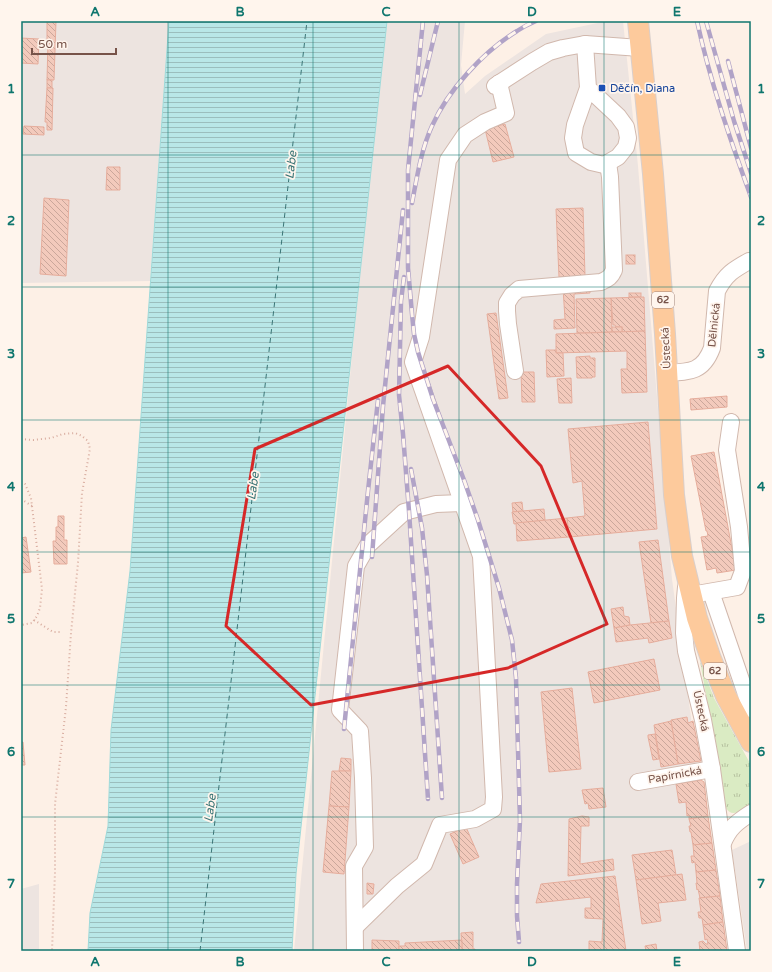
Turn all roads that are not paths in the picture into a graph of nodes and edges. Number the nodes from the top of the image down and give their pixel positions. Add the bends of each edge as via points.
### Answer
1 (638, 21) edge
2 (585, 44) junction
3 (640, 48) junction
4 (588, 88) junction
5 (608, 163) junction
6 (749, 261) dead end
7 (515, 370) dead end
8 (667, 373) junction
9 (731, 422) dead end
10 (462, 503) junction
11 (689, 587) junction
12 (712, 592) junction
13 (751, 709) edge
14 (751, 742) edge
15 (712, 769) junction
16 (638, 782) dead end
17 (751, 813) edge
18 (723, 843) junction
19 (355, 927) junction
20 (355, 951) edge
21 (737, 951) edge

1 - 3 main road, Ústecká / 62
2 - 3 street
2 - 4 street
2 - 10 street via 549,52 497,84 506,113 465,135 448,160 421,337 413,362
3 - 8 main road, Ústecká / 62 via 653,174
4 - 5 street via 626,127 626,147 618,157
4 - 5 street via 575,125 573,138 576,153 591,162 604,165
5 - 7 street via 614,270 612,275 601,282 519,289 512,295 507,303 507,310
6 - 8 street, Dělnická via 732,271 717,291 709,357 699,368
8 - 11 main road, Ústecká / 62 via 674,495
9 - 12 street via 727,450 743,571 737,587
10 - 19 street via 481,556 493,808 475,819 440,825 424,864
10 - 19 street via 436,504 404,512 368,545 356,566 340,710 360,731 365,846 354,866
11 - 12 street
11 - 14 main road, Ústecká / 62 via 710,659
11 - 15 street, Ústecká via 685,598 686,651
12 - 13 street
15 - 16 street, Papírnická
15 - 18 street, Ústecká
17 - 18 street via 732,827
18 - 21 street, Ústecká
19 - 20 street

